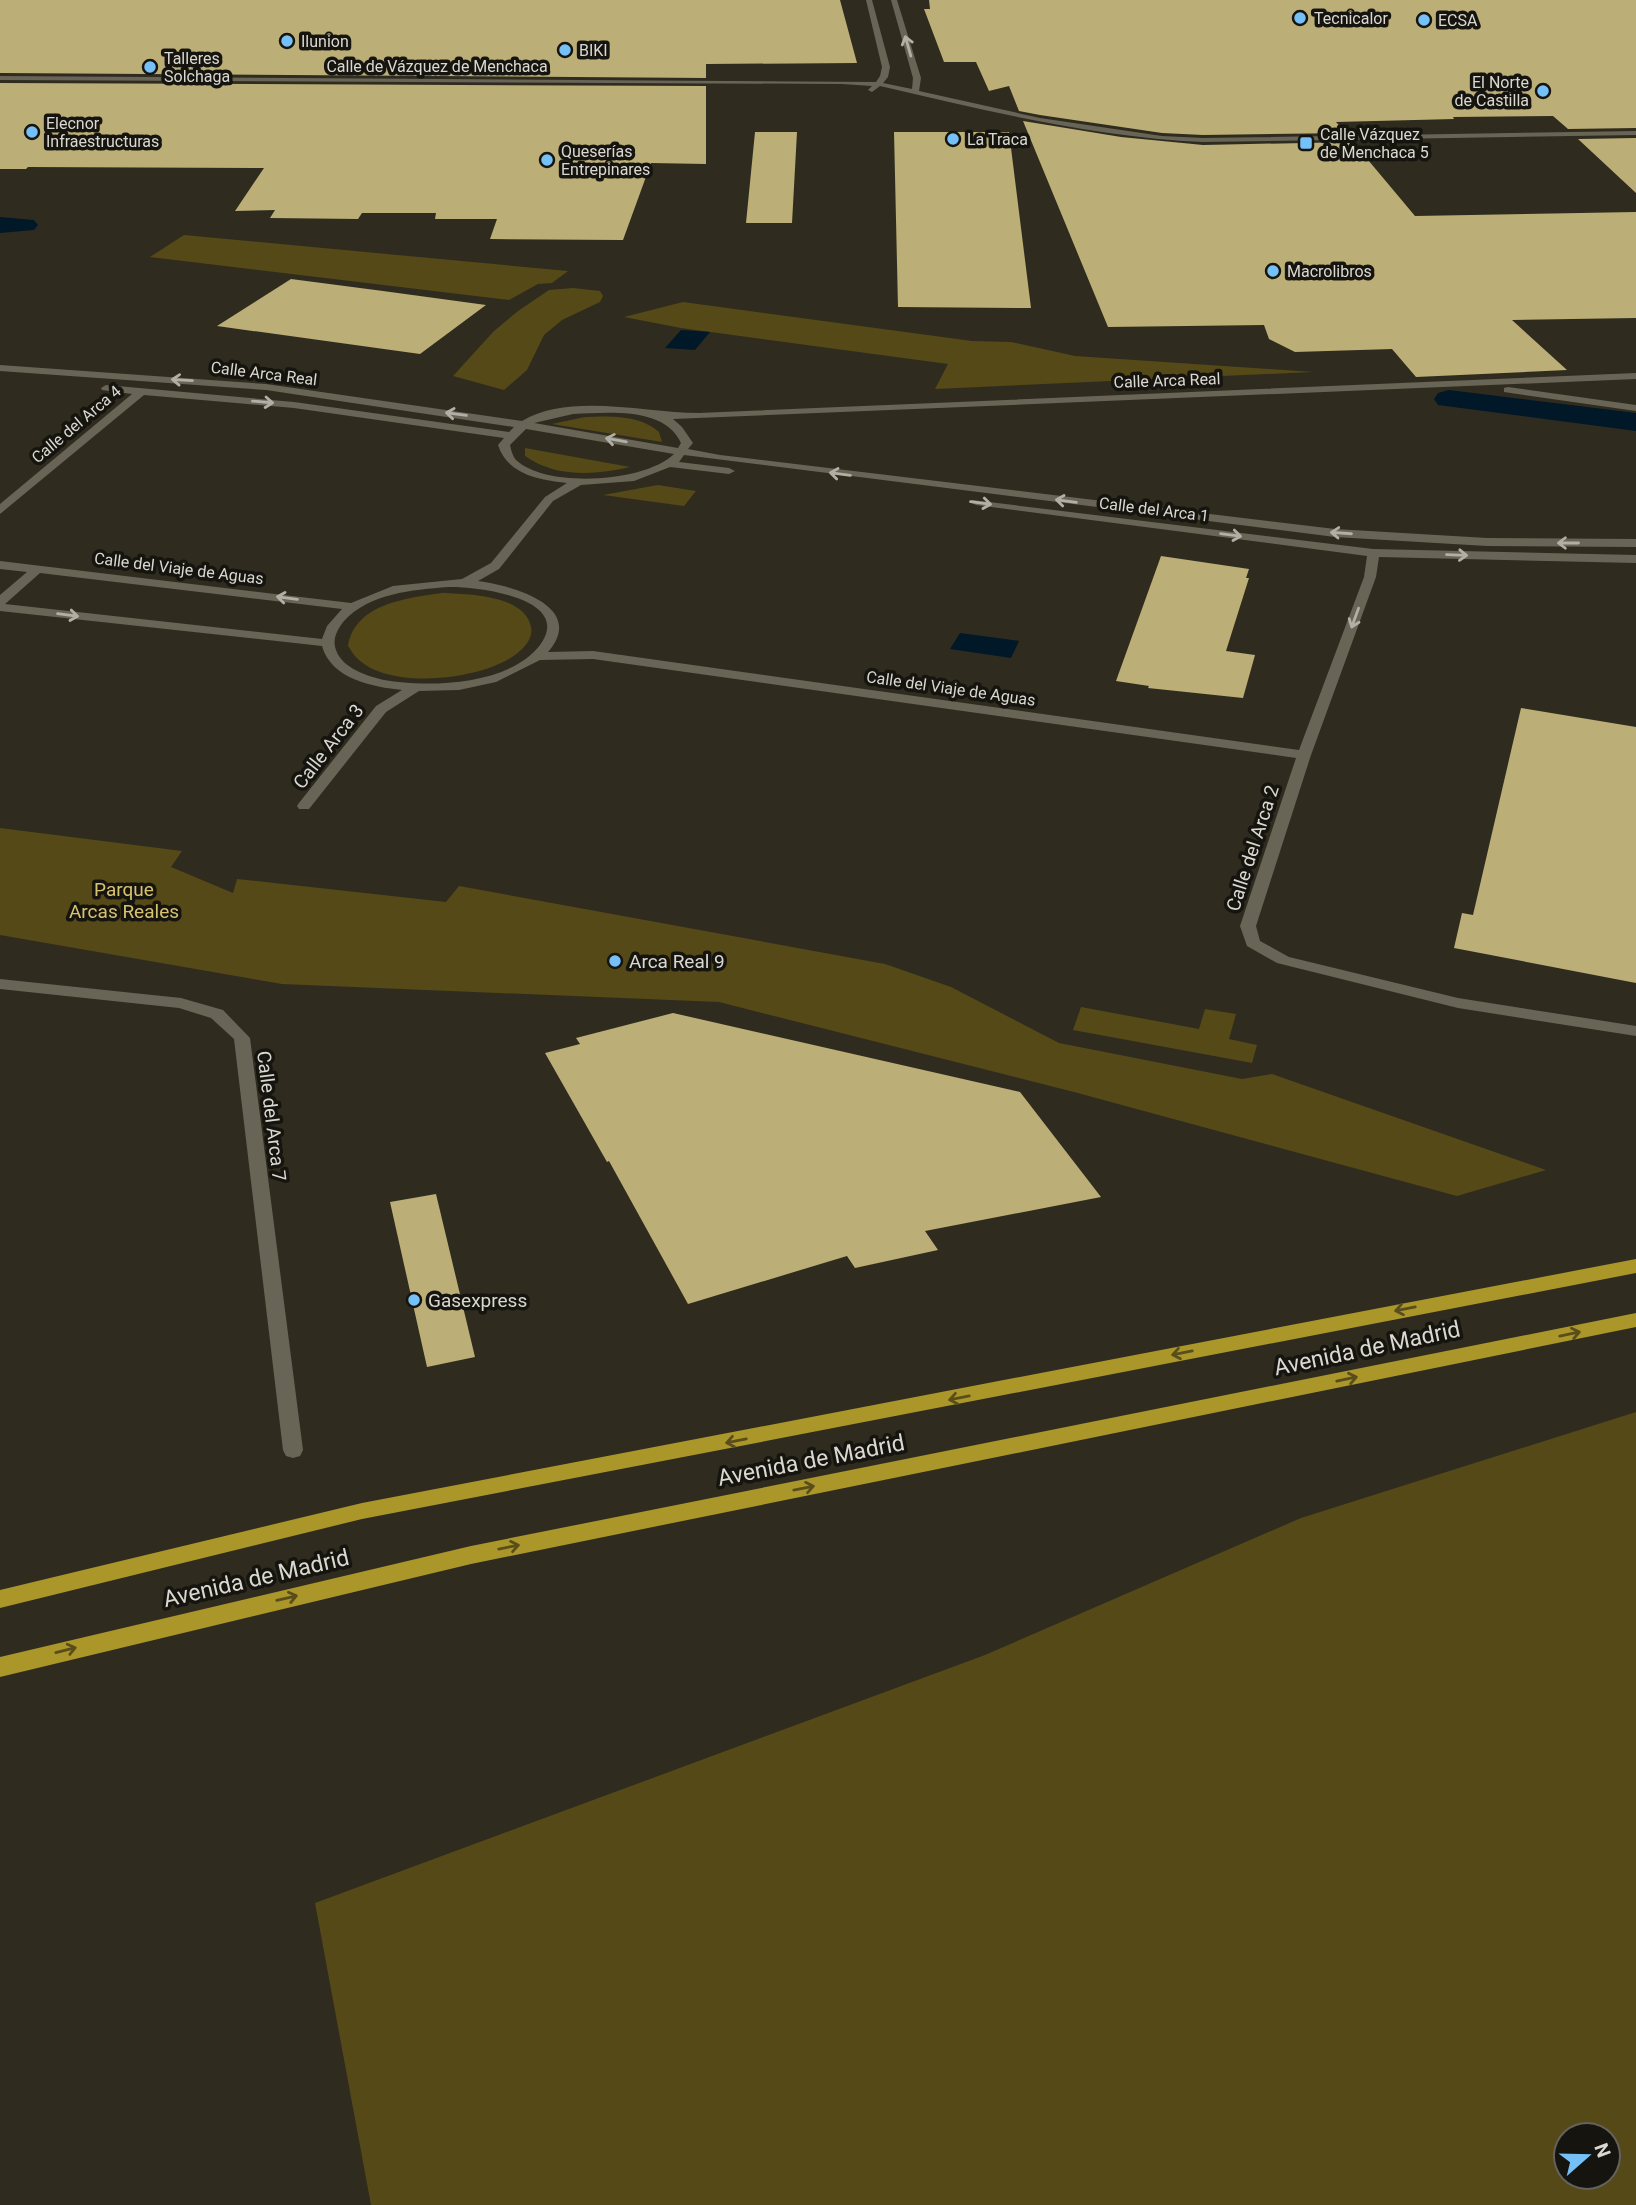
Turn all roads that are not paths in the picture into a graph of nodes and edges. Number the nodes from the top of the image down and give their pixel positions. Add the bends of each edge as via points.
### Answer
1 (869, 0) edge
2 (894, 0) edge
3 (0, 78) edge
4 (0, 86) edge
5 (875, 87) junction
6 (915, 92) junction
7 (1636, 133) edge
8 (0, 368) edge
9 (1636, 376) edge
10 (0, 380) edge
11 (1476, 384) junction
12 (142, 391) junction
13 (1636, 408) edge
14 (656, 415) junction
15 (699, 416) junction
16 (524, 424) junction
17 (674, 424) junction
18 (509, 435) junction
19 (684, 452) junction
20 (670, 464) junction
21 (550, 478) junction
22 (578, 482) junction
23 (549, 499) junction
24 (0, 510) edge
25 (1636, 543) edge
26 (1373, 553) junction
27 (1636, 559) edge
28 (0, 565) edge
29 (495, 566) junction
30 (38, 569) junction
31 (465, 583) junction
32 (492, 586) junction
33 (0, 604) edge
34 (354, 607) junction
35 (550, 642) junction
36 (327, 643) junction
37 (537, 656) junction
38 (593, 656) junction
39 (382, 683) junction
40 (416, 687) junction
41 (381, 709) junction
42 (1304, 755) junction
43 (304, 806) dead end
44 (0, 984) edge
45 (1636, 1031) edge
46 (1636, 1266) edge
47 (1636, 1320) edge
48 (293, 1451) dead end
49 (0, 1599) edge
50 (0, 1667) edge

1 - 5 street via 886,67
6 -> 2 street via 917,78
3 - 5 street, Calle de Vázquez de Menchaca
4 - 5 street, Calle de Vázquez de Menchaca
5 - 6 street, Calle de Vázquez de Menchaca
6 - 7 street, Calle de Vázquez de Menchaca via 1101,132 1150,138
16 -> 8 street, Calle Arca Real via 266,387
9 - 11 street, Calle Arca Real
10 - 12 street, Calle Arca Real
11 - 13 street
11 - 15 street, Calle Arca Real
12 -> 18 street, Calle Arca Real via 294,405
12 - 24 street, Calle del Arca 4
14 - 15 street, Calle Arca Real
14 - 16 street, Calle Arca Real via 594,409 558,413
14 - 17 street, Calle Arca Real
15 - 17 street, Calle Arca Real
16 - 18 street, Calle Arca Real
19 -> 16 street, Calle Arca Real
17 - 19 street via 687,443
18 - 21 street via 504,445 511,462
19 - 20 street
25 -> 19 street, Calle del Arca 1 via 1487,542 1335,533
20 - 22 street via 632,477
20 -> 26 street, Calle del Arca 1
21 - 22 street
21 - 23 street
22 - 23 street
23 - 29 street
26 -> 27 street, Calle del Arca 1
26 -> 42 street, Calle del Arca 2 via 1370,577
28 - 30 street, Calle del Viaje de Aguas
29 - 31 street
29 - 32 street
30 - 33 street
34 -> 30 street, Calle del Viaje de Aguas
31 - 32 street
31 - 34 street via 405,588
32 - 35 street via 544,607 552,618
33 -> 36 street
34 - 36 street via 331,630
35 - 37 street
35 - 38 street, Calle del Viaje de Aguas
36 - 39 street via 342,667
37 - 38 street, Calle del Viaje de Aguas
37 - 40 street via 498,677
38 - 42 street, Calle del Viaje de Aguas
39 - 40 street
39 - 41 street, Calle Arca 3
40 - 41 street, Calle Arca 3
41 - 43 street, Calle Arca 3
42 - 45 street, Calle del Arca 2 via 1248,926 1254,943 1283,960 1458,1003
44 - 48 street, Calle del Arca 7 via 181,1003 217,1014 242,1038
46 -> 49 main road, Avenida de Madrid via 362,1511
50 -> 47 main road, Avenida de Madrid via 471,1555

